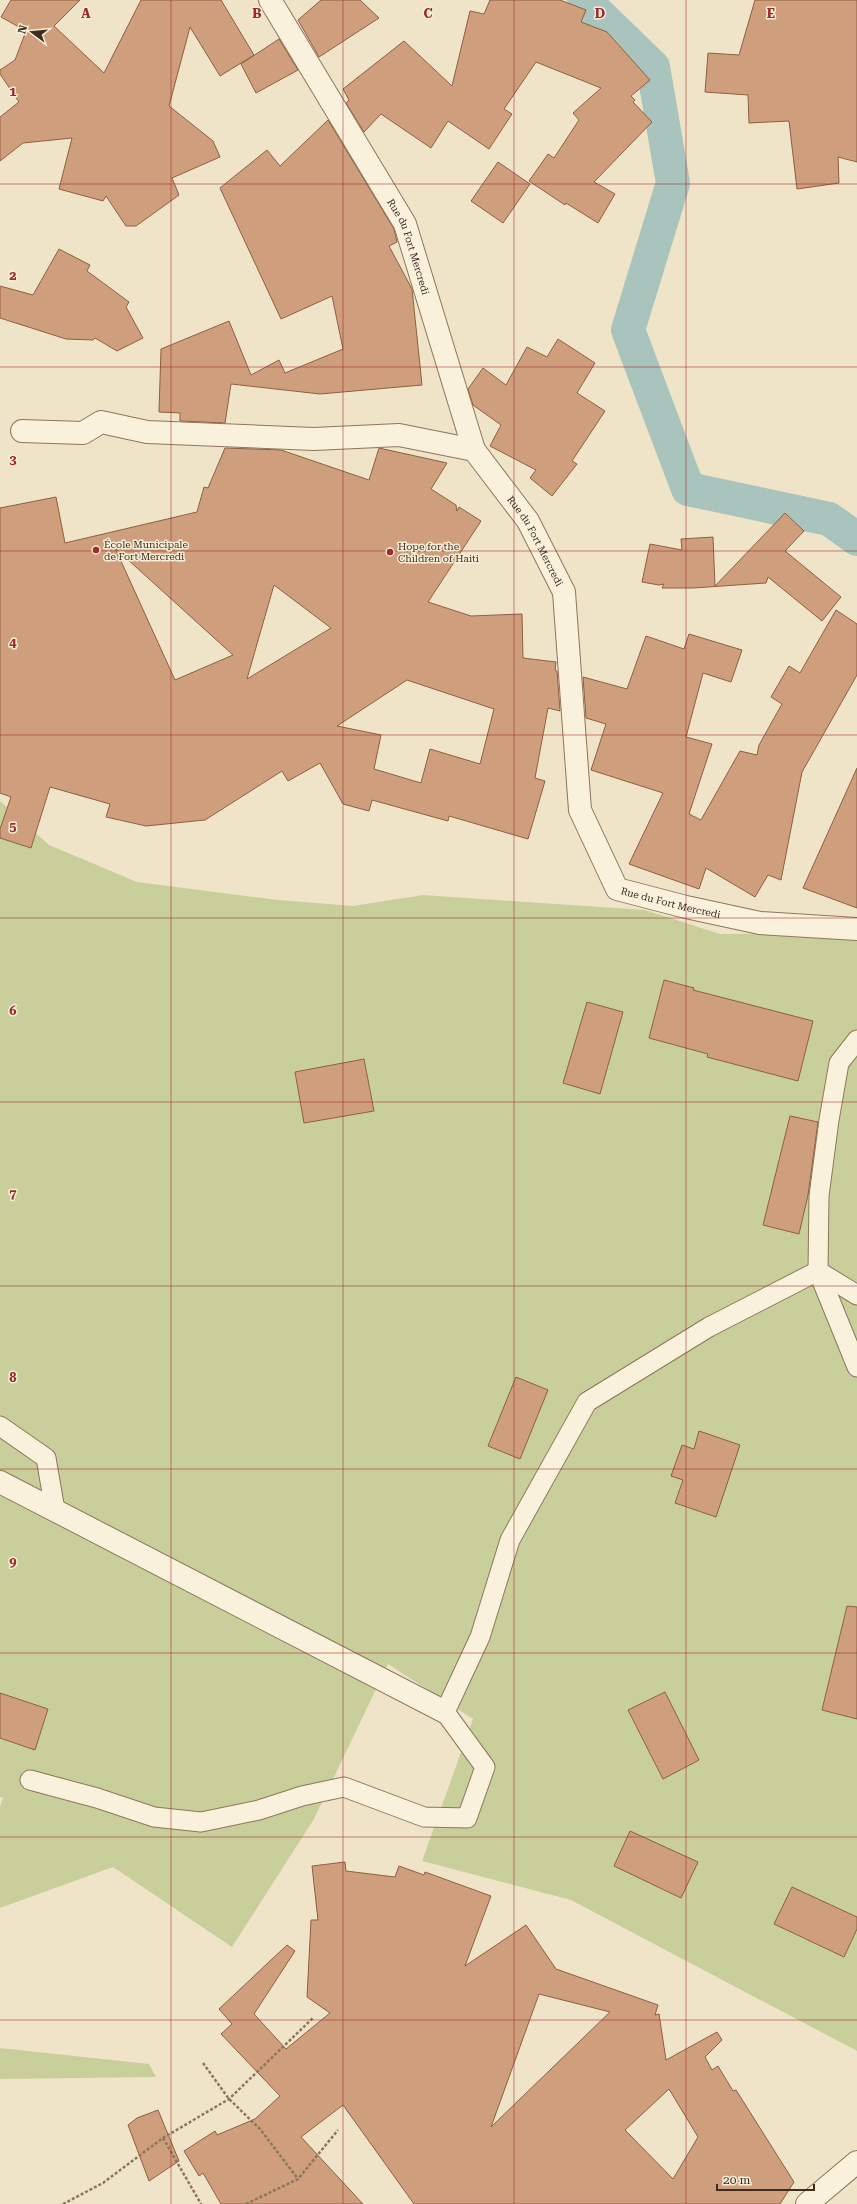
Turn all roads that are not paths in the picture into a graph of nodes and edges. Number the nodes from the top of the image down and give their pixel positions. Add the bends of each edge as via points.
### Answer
1 (270, 0) edge
2 (22, 431) dead end
3 (474, 450) junction
4 (857, 929) edge
5 (857, 1040) edge
6 (818, 1272) junction
7 (857, 1295) edge
8 (857, 1367) edge
9 (0, 1426) edge
10 (0, 1482) edge
11 (55, 1510) junction
12 (445, 1712) junction
13 (30, 1780) dead end
14 (857, 2162) edge
15 (807, 2204) edge

1 - 3 street, Rue du Fort Mercredi via 405,224
2 - 3 street via 83,433 101,422 147,432 314,439 399,435
3 - 4 street, Rue du Fort Mercredi via 528,521 564,592 580,810 617,889 760,923
5 - 6 lane via 839,1063 828,1120 819,1196
6 - 7 lane
6 - 8 lane
6 - 12 lane via 709,1327 587,1402 510,1540 480,1637
9 - 11 lane via 46,1458
10 - 11 street
11 - 12 street
12 - 13 lane via 485,1767 467,1818 424,1817 344,1787 302,1796 259,1810 201,1822 154,1817
14 - 15 street

